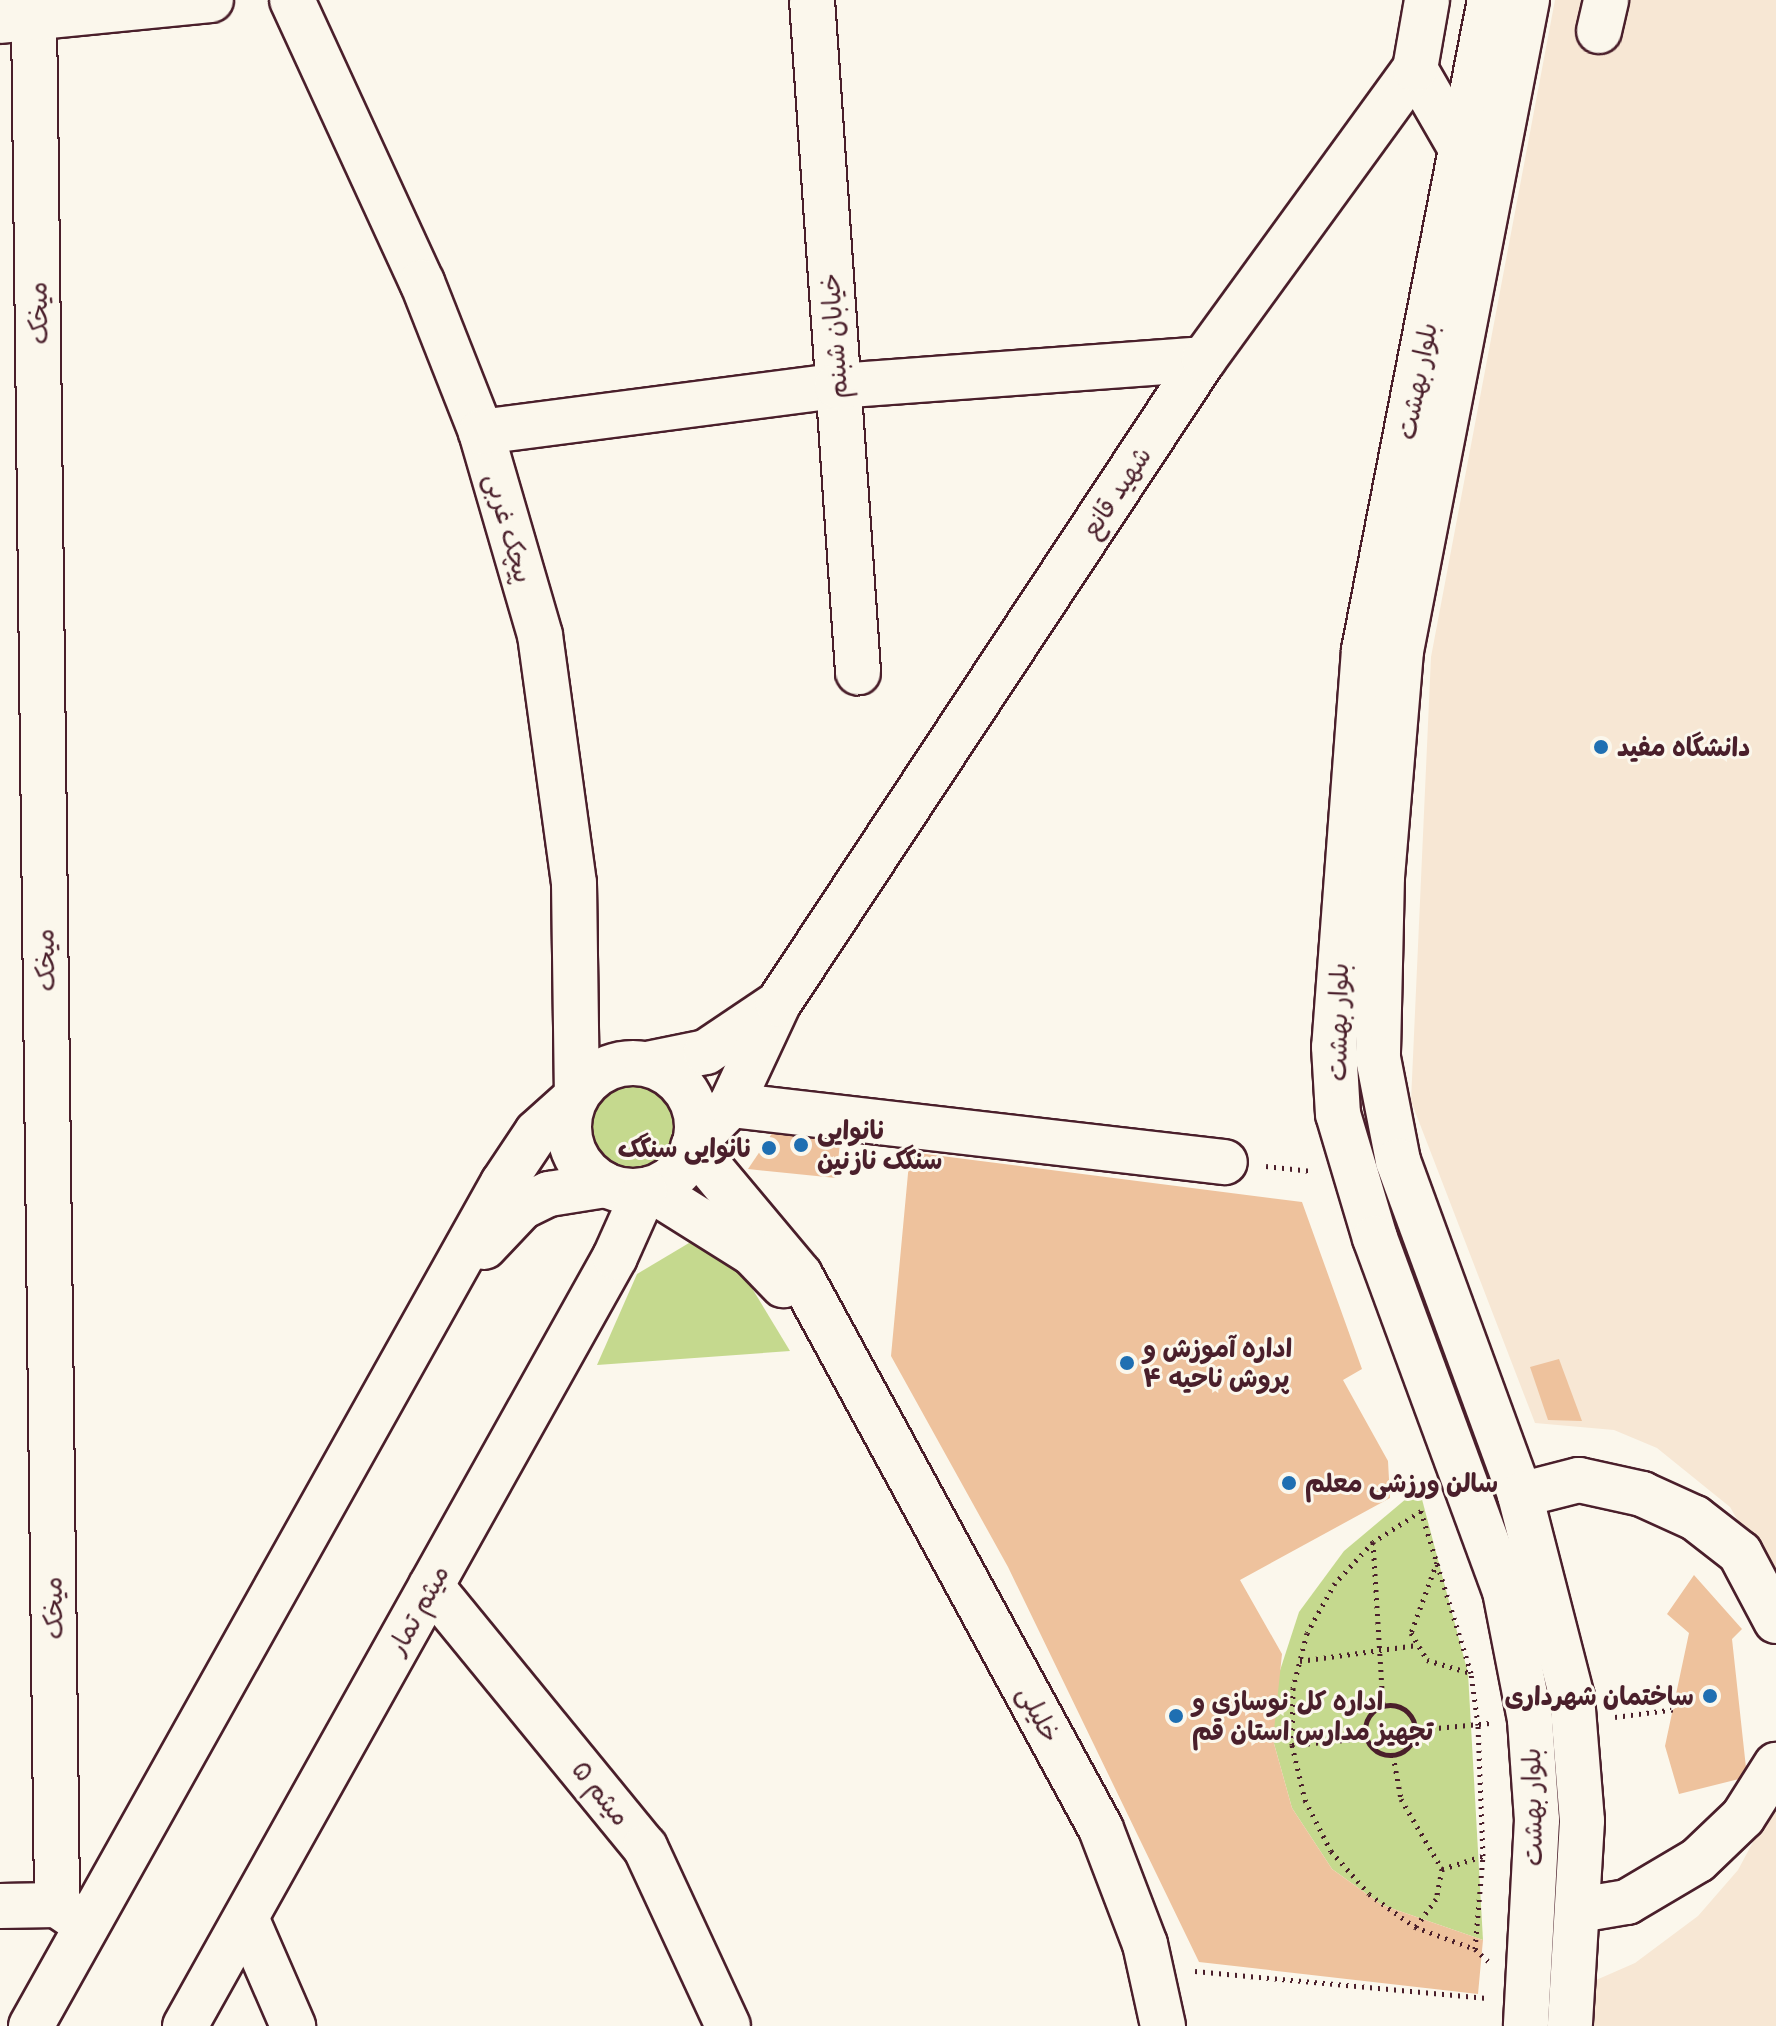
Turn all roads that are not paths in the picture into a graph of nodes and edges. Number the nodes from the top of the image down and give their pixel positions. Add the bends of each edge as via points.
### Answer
1 (211, 0) edge
2 (292, 0) edge
3 (812, 0) edge
4 (1427, 0) edge
5 (1490, 0) edge
6 (1527, 0) edge
7 (17, 19) edge
8 (1415, 69) junction
9 (1463, 152) junction
10 (1204, 359) junction
11 (837, 386) junction
12 (481, 432) junction
13 (858, 672) dead end
14 (778, 1004) junction
15 (602, 1080) junction
16 (731, 1105) junction
17 (694, 1145) junction
18 (1225, 1162) dead end
19 (633, 1188) junction
20 (420, 1337) junction
21 (879, 1416) junction
22 (1520, 1495) junction
23 (431, 1586) junction
24 (1776, 1621) edge
25 (1776, 1765) edge
26 (0, 1906) edge
27 (1579, 1910) junction
28 (72, 1915) junction
29 (247, 1920) junction
30 (1527, 2014) edge
31 (31, 2026) edge
32 (185, 2026) edge
33 (293, 2026) edge
34 (728, 2026) edge
35 (1163, 2026) edge
36 (1570, 2026) edge

1 - 7 street
2 - 12 street, پیچک غربی via 422,282
3 - 11 street, خیابان شبنم
4 - 8 street
5 - 9 street, بلوار بهشت
6 - 22 street, بلوار بهشت via 1401,651 1382,876 1378,1058 1398,1161
7 - 28 street, میخک
8 - 9 street
8 - 10 street, شهید قانع
9 - 30 street, بلوار بهشت via 1364,650 1334,1047 1338,1114 1375,1238 1505,1591 1530,1720 1537,1820
10 - 11 street
10 - 14 street, شهید قانع
11 - 12 street
11 - 13 street, خیابان شبنم
12 - 15 street, پیچک غربی via 540,635 559,737 577,1015
14 - 15 street via 706,1052
14 - 16 street
15 - 17 street via 682,1085 697,1122
15 - 19 street via 569,1124 574,1155
15 - 20 street via 537,1132 503,1183
16 - 17 street
16 - 18 street
17 - 19 street via 677,1174
17 - 21 street via 800,1275
19 - 20 street via 522,1207 498,1227
19 - 21 street via 752,1253 791,1294
19 - 23 street, میثم تمار
20 - 28 street
21 - 35 street, خلیلی via 1101,1829 1150,1967
22 - 24 street via 1579,1480 1642,1494 1695,1518 1740,1553
22 - 27 street, بلوار بهشت via 1574,1723
23 - 29 street, میثم تمار
23 - 34 street, میثم ۵ via 645,1847
25 - 27 street via 1743,1817 1698,1860 1627,1902
26 - 28 street
27 - 36 street, بلوار بهشت
28 - 31 street
29 - 32 street, میثم تمار
29 - 33 street

